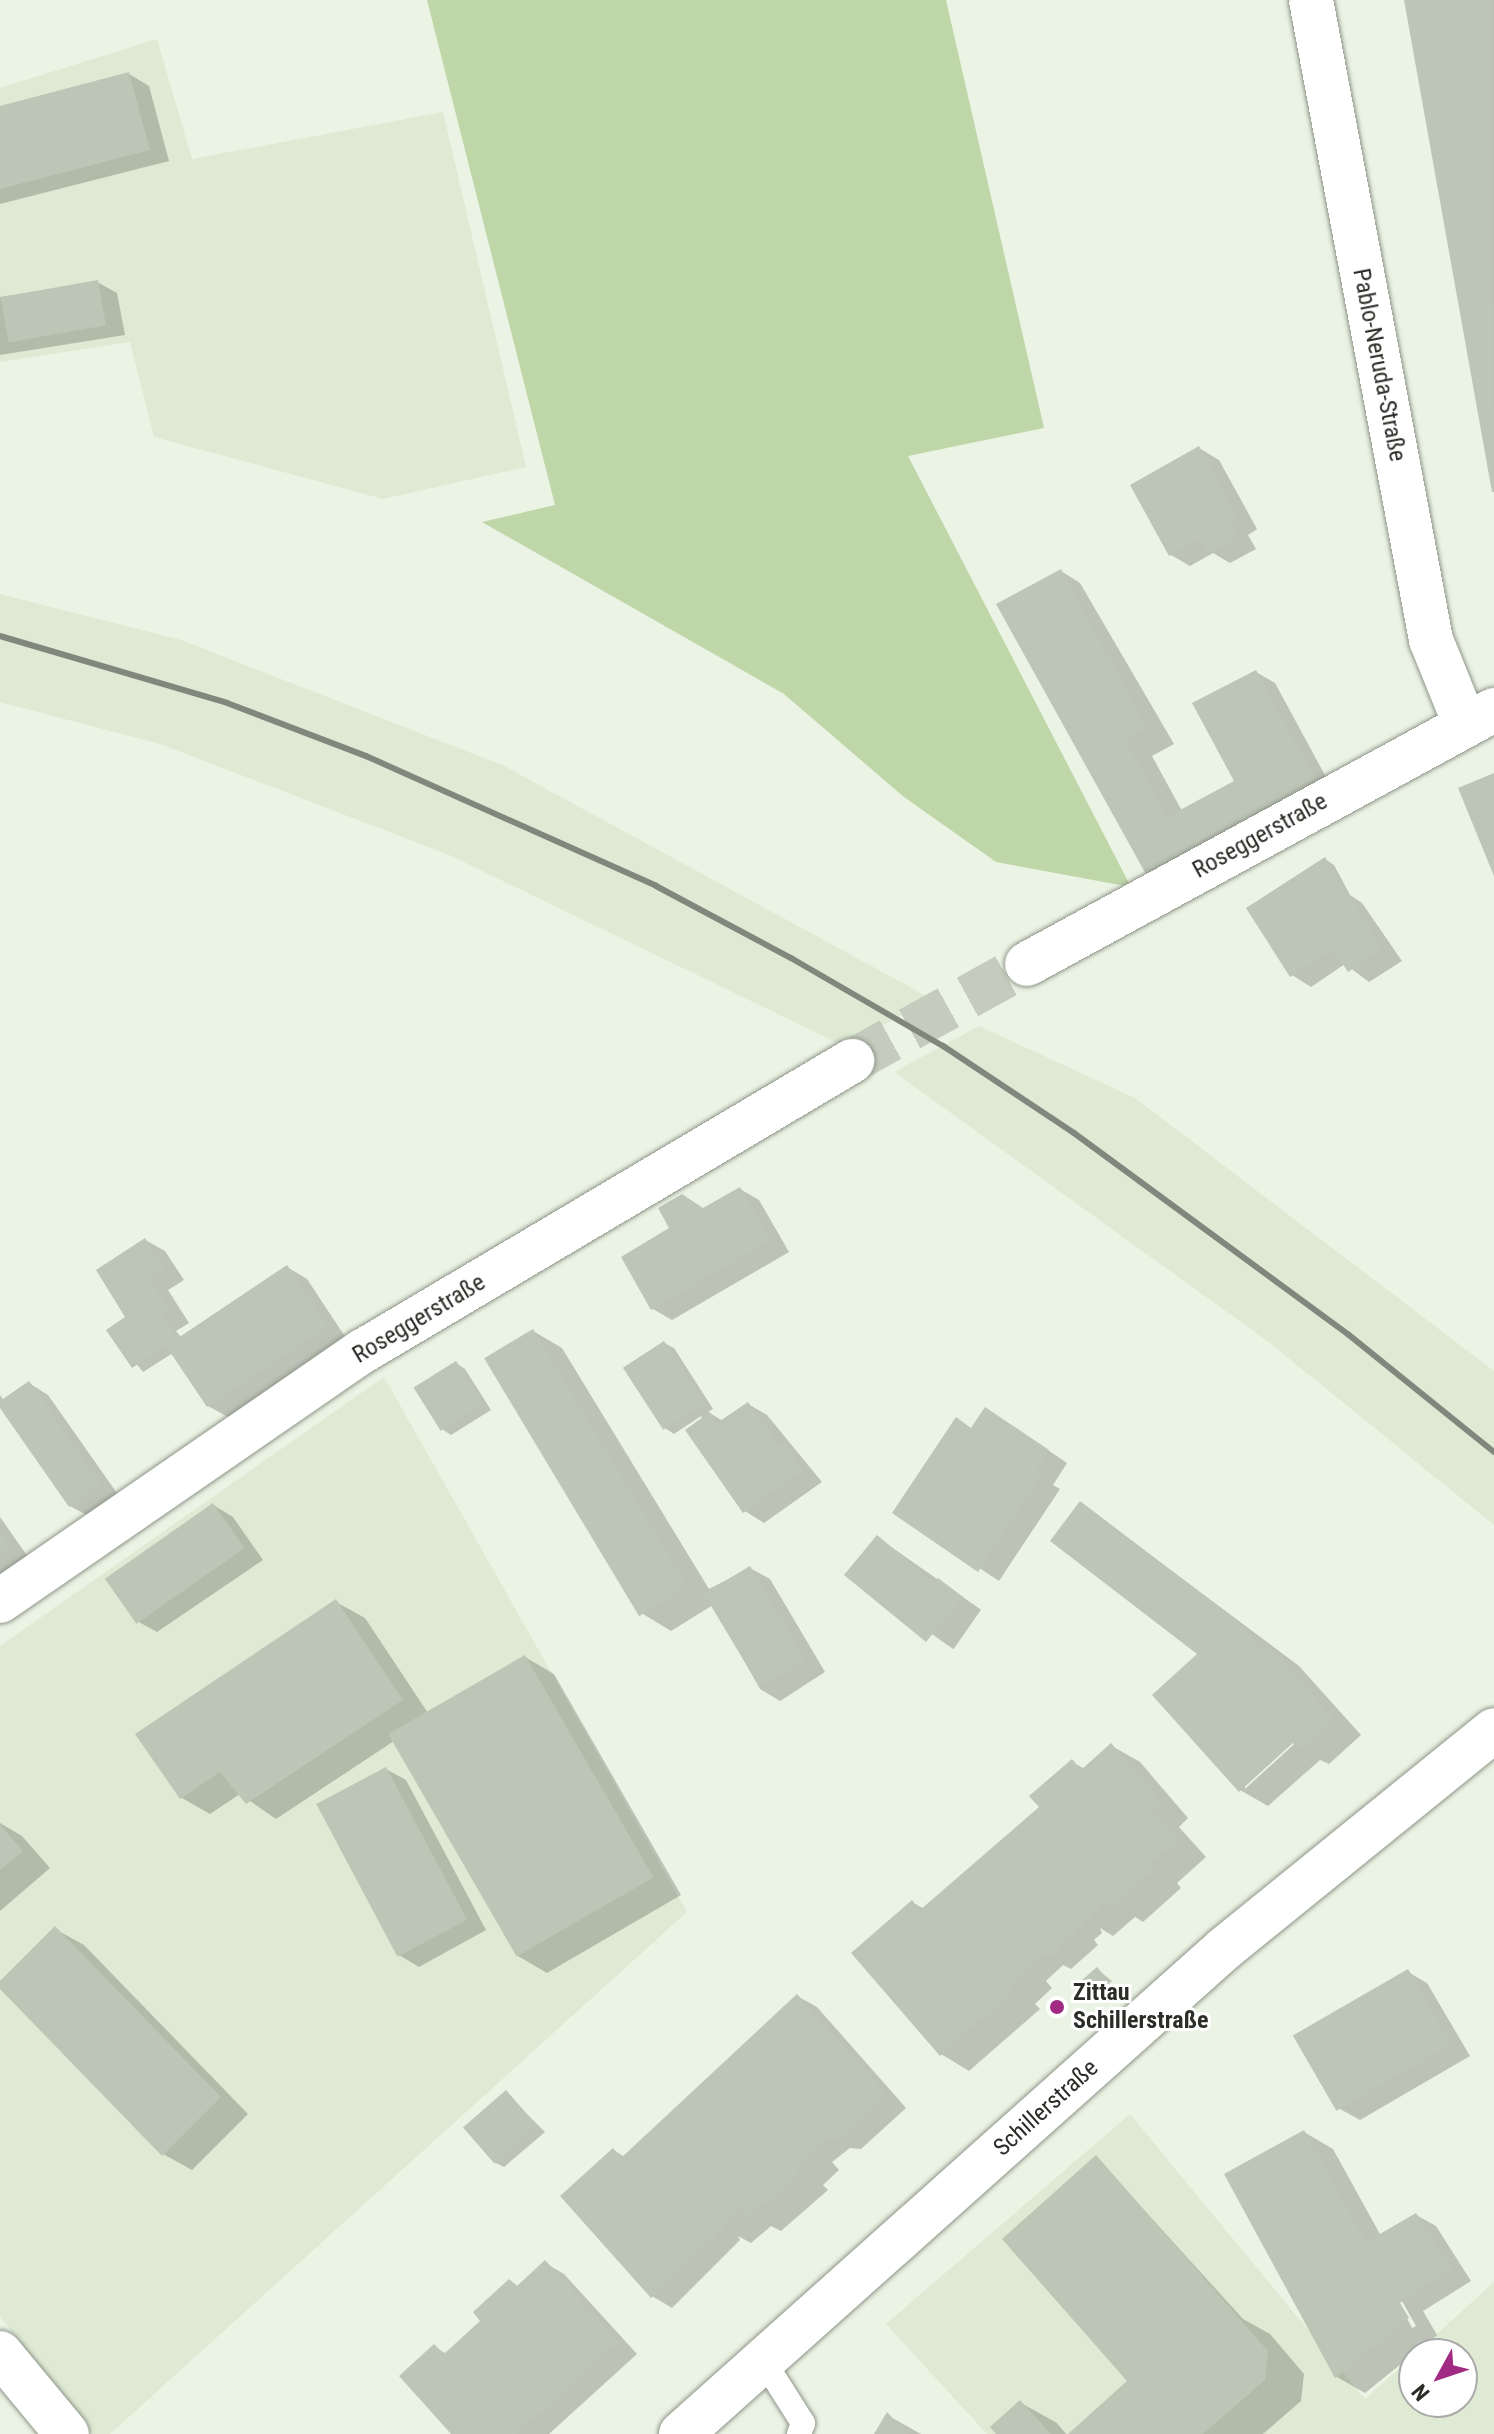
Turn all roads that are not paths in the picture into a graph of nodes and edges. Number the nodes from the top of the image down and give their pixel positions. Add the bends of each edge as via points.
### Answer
1 (1311, 0) edge
2 (1480, 717) edge
3 (1027, 964) tunnel mouth
4 (852, 1061) tunnel mouth
5 (0, 1601) edge
6 (1494, 1730) edge
7 (0, 2353) edge
8 (763, 2360) junction
9 (67, 2434) edge
10 (681, 2434) edge
11 (799, 2434) edge

1 - 2 street, Pablo-Neruda-Straße via 1431,640
2 - 3 street, Roseggerstraße
4 - 5 street, Roseggerstraße via 363,1351
6 - 8 street, Schillerstraße via 1231,1943
7 - 9 street
8 - 10 street, Schillerstraße
8 - 11 lane via 803,2423

